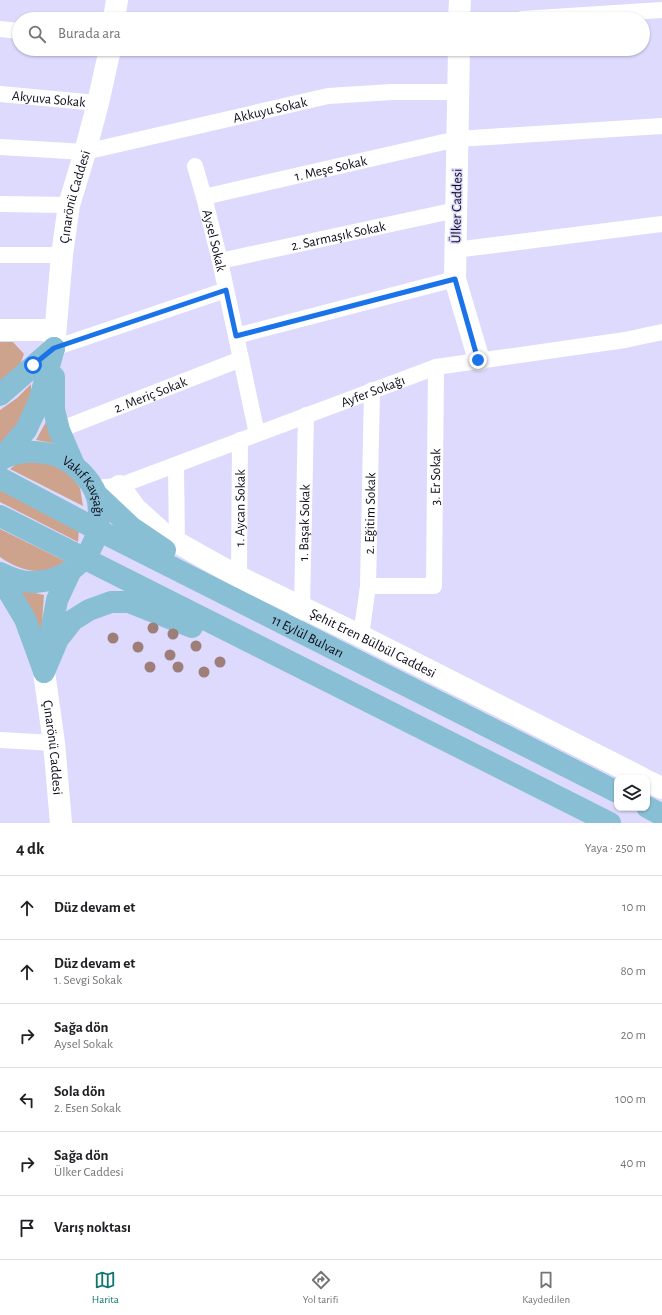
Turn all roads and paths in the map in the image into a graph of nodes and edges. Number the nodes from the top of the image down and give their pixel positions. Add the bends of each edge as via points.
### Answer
1 (117, 0) edge
2 (460, 0) edge
3 (662, 10) edge
4 (115, 12) edge
5 (459, 12) edge
6 (631, 12) edge
7 (0, 29) edge
8 (12, 30) edge
9 (108, 56) edge
10 (459, 56) edge
11 (458, 92) junction
12 (0, 94) edge
13 (98, 103) junction
14 (662, 126) edge
15 (457, 139) junction
16 (0, 147) edge
17 (85, 152) junction
18 (194, 166) dead end
19 (204, 197) junction
20 (0, 204) edge
21 (69, 205) junction
22 (456, 210) junction
23 (662, 224) edge
24 (455, 250) junction
25 (0, 255) edge
26 (62, 255) junction
27 (220, 261) junction
28 (455, 279) junction
29 (226, 290) junction
30 (0, 330) edge
31 (662, 332) edge
32 (236, 336) junction
33 (55, 339) junction
34 (241, 359) junction
35 (478, 360) junction
36 (436, 367) junction
37 (372, 390) junction
38 (0, 394) edge
39 (306, 415) junction
40 (59, 430) junction
41 (256, 434) junction
42 (240, 440) junction
43 (74, 465) junction
44 (0, 466) edge
45 (176, 466) junction
46 (119, 486) junction
47 (94, 491) junction
48 (0, 516) edge
49 (98, 530) junction
50 (177, 542) junction
51 (78, 564) junction
52 (0, 572) edge
53 (239, 577) junction
54 (368, 586) junction
55 (3, 588) edge
56 (239, 600) junction
57 (302, 608) junction
58 (289, 626) junction
59 (361, 636) junction
60 (44, 672) junction
61 (331, 682) junction
62 (0, 740) edge
63 (54, 743) junction
64 (636, 775) edge
65 (650, 782) edge
66 (662, 788) edge
67 (614, 790) edge
68 (650, 809) edge
69 (662, 815) edge
70 (61, 823) edge
71 (610, 823) edge

1 - 4 main road
2 - 5 main road
3 - 6 street
7 - 8 street
9 - 13 main road, Çınarönü Caddesi
10 - 11 main road, Ülker Caddesi
11 - 15 main road, Ülker Caddesi
11 - 17 street, Akkuyu Sokak via 392,92 328,96
12 - 13 street, Akyuva Sokak
13 - 17 main road, Çınarönü Caddesi
14 - 15 street, 1. Meşe Sokak
15 - 19 street, 1. Meşe Sokak
15 - 22 main road, Ülker Caddesi
16 - 17 street, Akkuyu Sokak
17 - 21 main road, Çınarönü Caddesi
18 - 19 street, Aysel Sokak
19 - 27 street, Aysel Sokak
20 - 21 street
21 - 26 main road, Çınarönü Caddesi
22 - 24 main road, Ülker Caddesi
22 - 27 street, 2. Sarmaşık Sokak
23 - 24 street
24 - 28 main road, Ülker Caddesi
25 - 26 street
26 - 33 main road, Çınarönü Caddesi
27 - 29 street, Aysel Sokak
28 - 32 street
28 - 35 main road, Ülker Caddesi
29 - 32 street, Aysel Sokak
29 - 33 street
30 - 33 main road
31 - 35 street, Ayfer Sokağı via 625,340
32 - 34 street, Aysel Sokak
33 - 38 main road
33 - 40 main road via 54,410
33 - 44 main road via 39,402 26,430
34 - 40 street, 2. Meriç Sokak
34 - 41 street, Aysel Sokak
35 - 36 street, Ayfer Sokağı
36 - 37 street, Ayfer Sokağı
36 - 54 street, 3. Er Sokak via 434,586
37 - 39 street, Ayfer Sokağı
37 - 54 street, 2. Eğitim Sokak
39 - 41 street, Ayfer Sokağı
39 - 57 street, 1. Başak Sokak
40 - 43 main road
41 - 42 street, Ayfer Sokağı
42 - 45 street, Ayfer Sokağı
42 - 53 street, 1. Aycan Sokak
43 - 44 main road, Vakıf Kavşağı via 58,455 39,451 20,452
43 - 47 main road, Vakıf Kavşağı via 86,477
44 - 49 main road, 11 Eylül Bulvarı
45 - 46 street, Ayfer Sokağı
45 - 50 street
46 - 47 street, Ayfer Sokağı
46 - 50 main road, Şehit Eren Bülbül Caddesi via 136,509 166,536
47 - 49 main road, Vakıf Kavşağı via 99,510
47 - 56 main road via 131,527
48 - 51 main road
49 - 51 main road, Vakıf Kavşağı via 93,545
49 - 56 main road, 11 Eylül Bulvarı
50 - 53 main road, Şehit Eren Bülbül Caddesi
51 - 52 main road via 53,579 34,582 14,579
51 - 60 main road, Vakıf Kavşağı via 57,600
51 - 61 main road
53 - 57 main road, Şehit Eren Bülbül Caddesi
54 - 59 street, 2. Eğitim Sokak
55 - 60 main road via 25,619
56 - 58 main road, 11 Eylül Bulvarı
57 - 58 street
57 - 59 main road, Şehit Eren Bülbül Caddesi
58 - 67 main road, 11 Eylül Bulvarı
59 - 64 main road, Şehit Eren Bülbül Caddesi
60 - 61 main road via 58,638 73,620 89,610 111,602 129,602
60 - 63 main road, Çınarönü Caddesi
61 - 71 main road
62 - 63 street
63 - 70 main road, Çınarönü Caddesi
65 - 66 main road
68 - 69 main road

